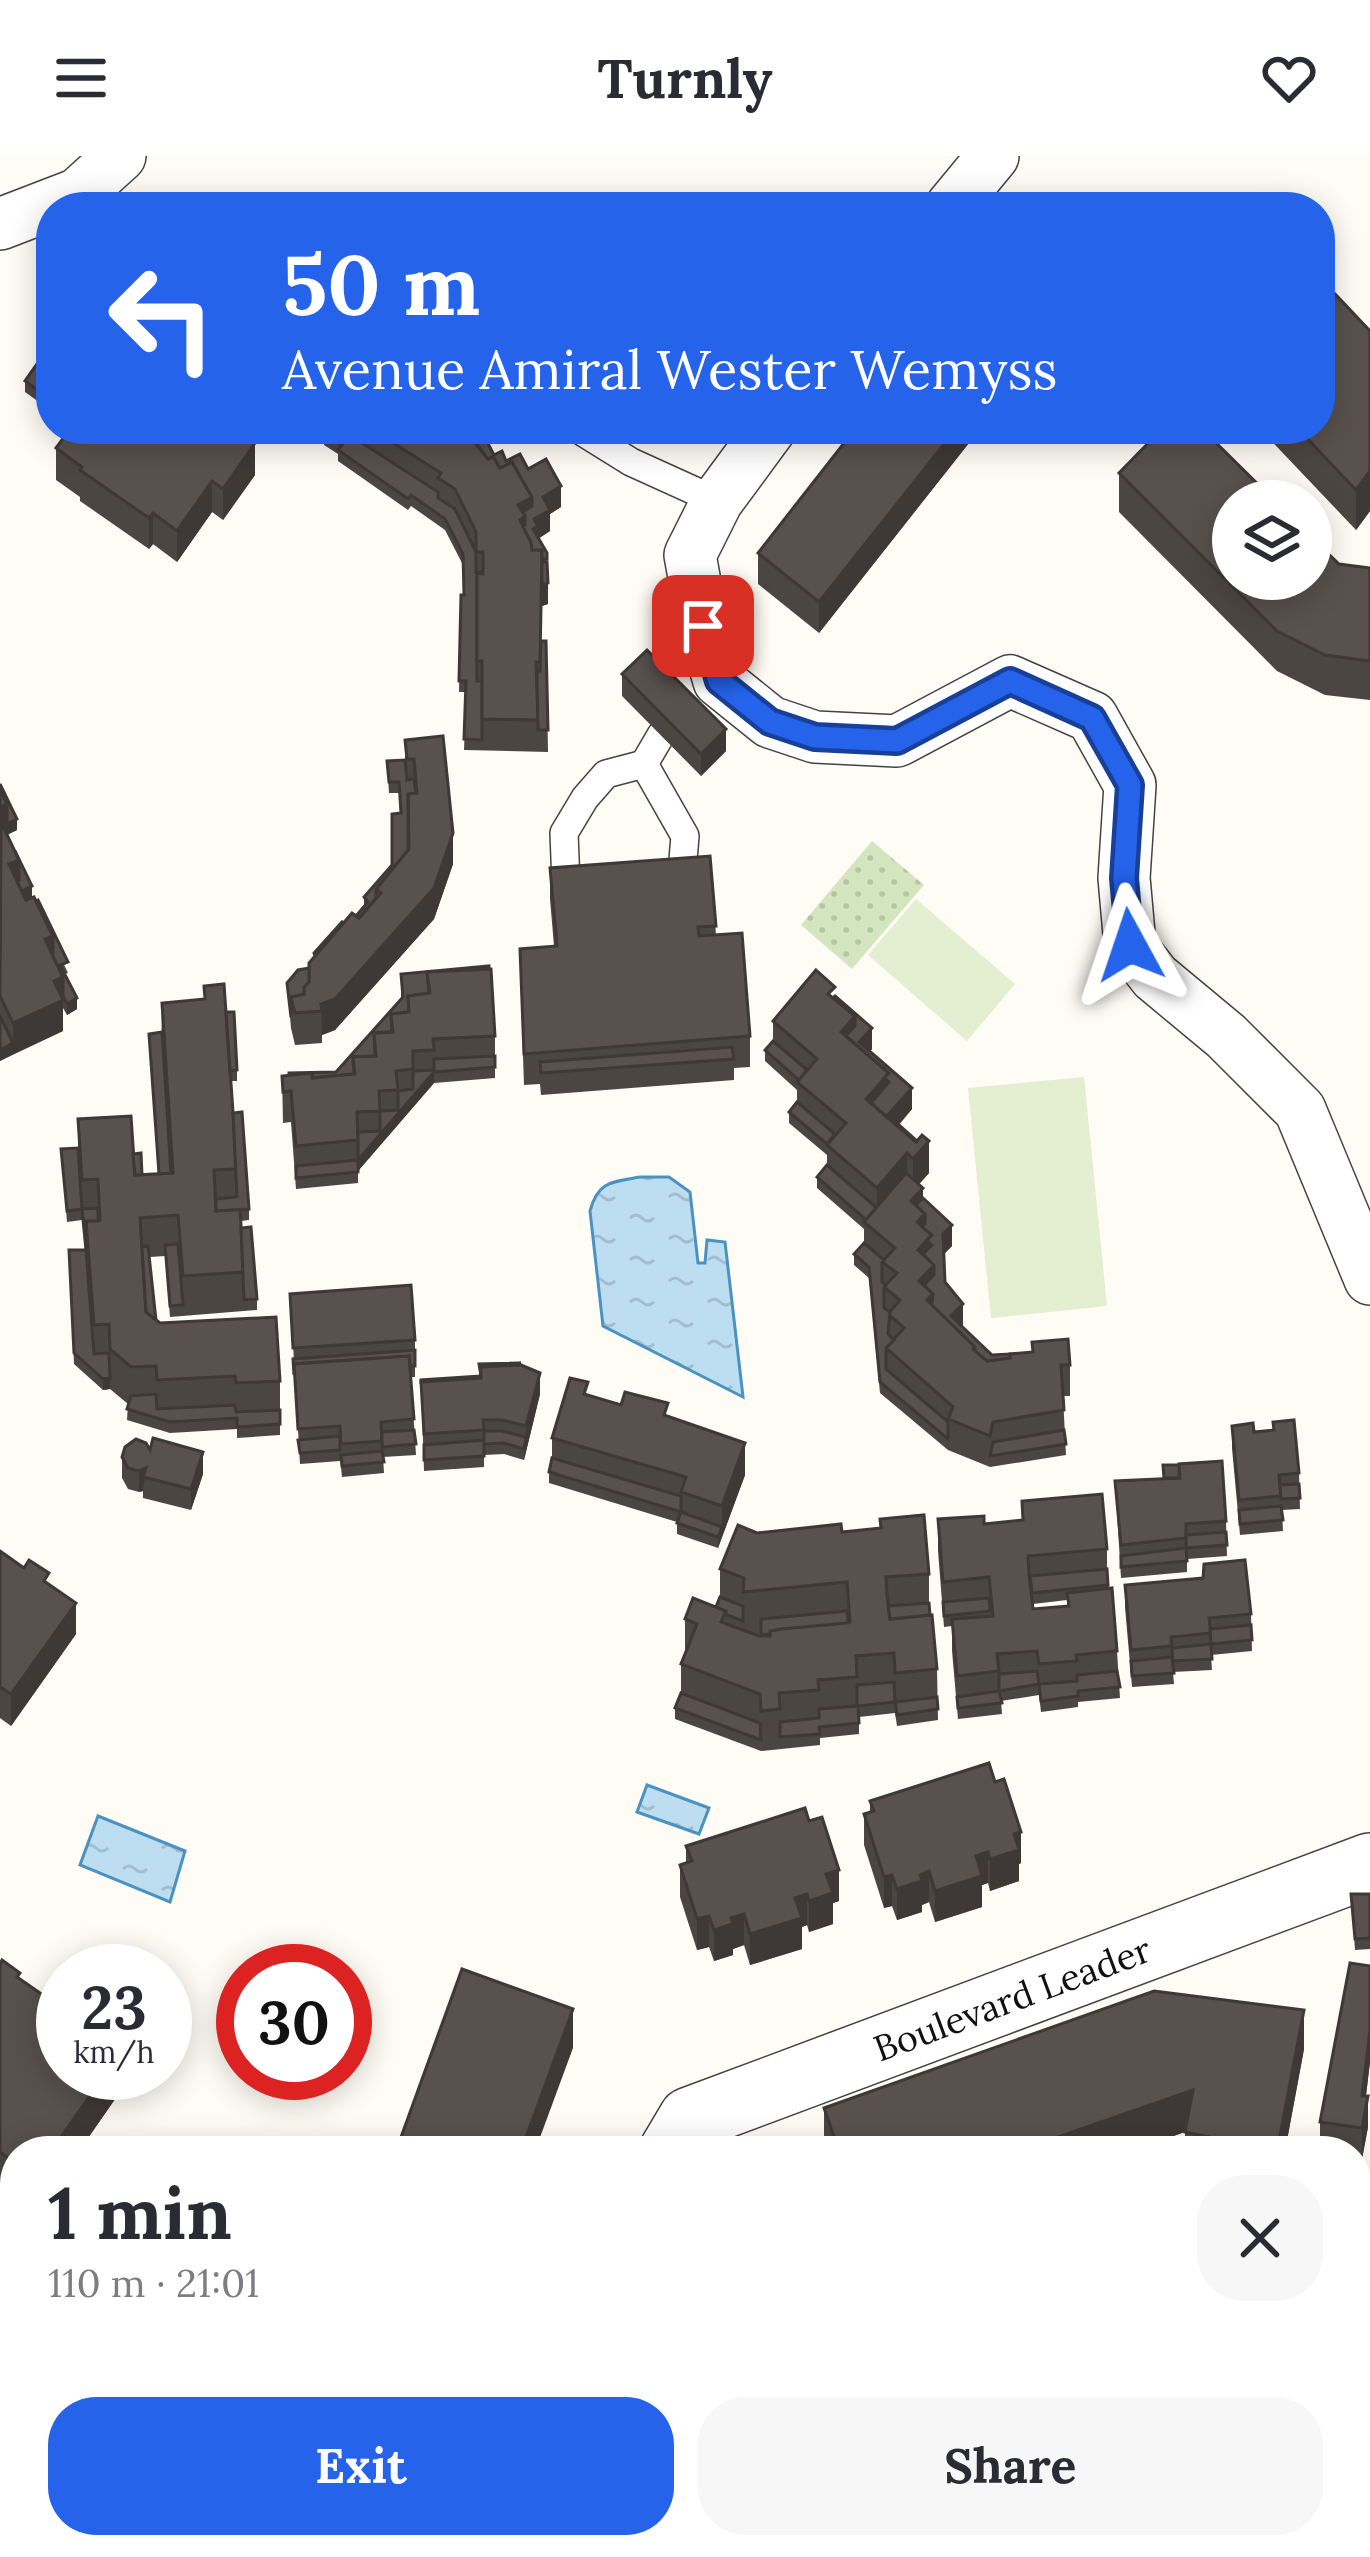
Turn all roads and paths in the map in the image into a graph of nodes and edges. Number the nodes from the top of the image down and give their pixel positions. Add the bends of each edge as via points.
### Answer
1 (120, 156) edge
2 (993, 156) edge
3 (80, 192) edge
4 (963, 192) edge
5 (36, 210) edge
6 (0, 224) edge
7 (603, 444) edge
8 (759, 444) edge
9 (717, 501) junction
10 (662, 735) edge
11 (644, 764) junction
12 (1370, 1279) edge
13 (1370, 1865) edge
14 (679, 2136) edge

1 - 3 street
2 - 4 street
5 - 6 street
7 - 9 lane
8 - 9 street
9 - 12 street via 690,555 711,688 815,737 897,741 1010,681 1092,718 1130,785 1130,945 1300,1110
10 - 11 lane
11 - 11 lane via 606,774 585,798 564,832 566,884 682,872 685,836
13 - 14 street, Boulevard Leader via 689,2119

